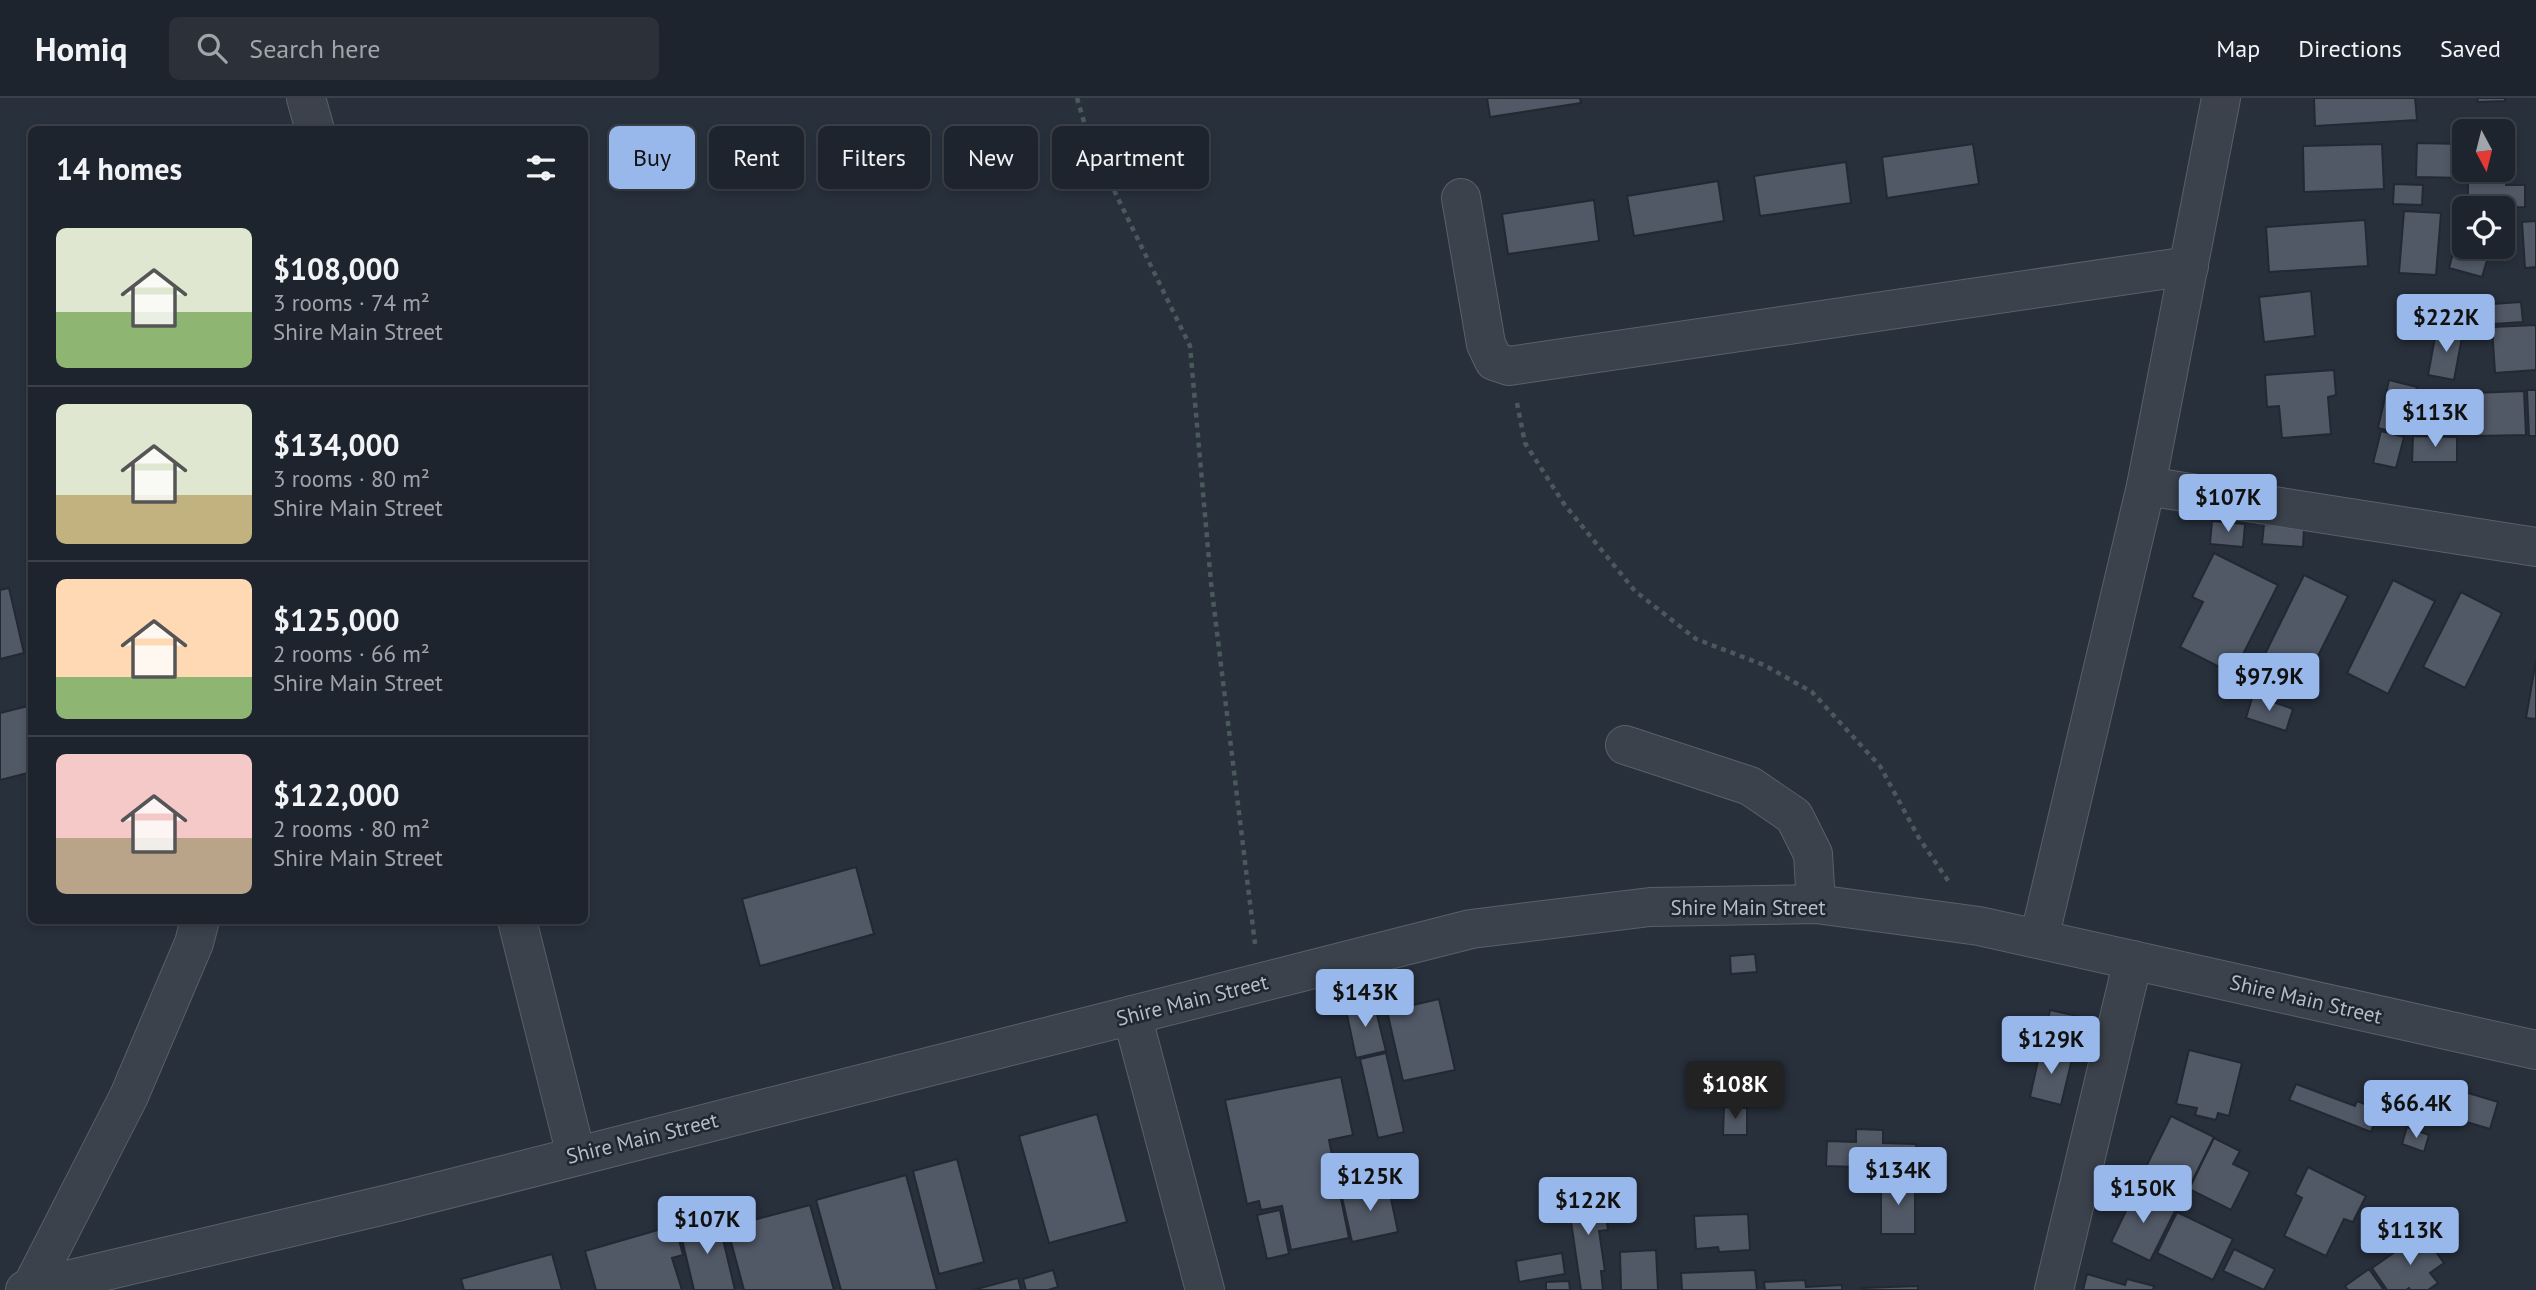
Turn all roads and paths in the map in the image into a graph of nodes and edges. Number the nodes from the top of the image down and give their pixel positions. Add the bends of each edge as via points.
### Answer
1 (306, 98) edge
2 (1077, 98) edge
3 (2221, 98) edge
4 (314, 126) edge
5 (1461, 198) dead end
6 (2189, 266) junction
7 (1509, 366) junction
8 (2146, 486) junction
9 (2536, 547) edge
10 (1625, 745) dead end
11 (1816, 904) junction
12 (199, 924) edge
13 (518, 924) edge
14 (1979, 926) junction
15 (2039, 939) junction
16 (2133, 960) junction
17 (1260, 983) junction
18 (1132, 1015) junction
19 (2536, 1049) edge
20 (576, 1155) junction
21 (29, 1289) edge
22 (1205, 1290) edge
23 (2054, 1290) edge

1 - 4 street
2 - 17 path via 1089,139 1190,346 1211,583
3 - 6 street
5 - 7 street via 1486,344 1494,361
6 - 7 street
6 - 8 street
7 - 14 path via 1525,443 1564,504 1635,590 1696,639 1764,665 1812,692 1880,766 1919,838
8 - 9 street
8 - 15 street
10 - 11 street via 1750,786 1794,817 1813,854
11 - 14 street, Shire Main Street
11 - 17 street, Shire Main Street via 1650,907 1471,929
12 - 21 street via 129,1096
13 - 20 street
14 - 15 street, Shire Main Street
15 - 16 street, Shire Main Street
16 - 19 street, Shire Main Street
16 - 23 street
17 - 18 street, Shire Main Street
18 - 20 street, Shire Main Street
18 - 22 street
20 - 21 street, Shire Main Street

